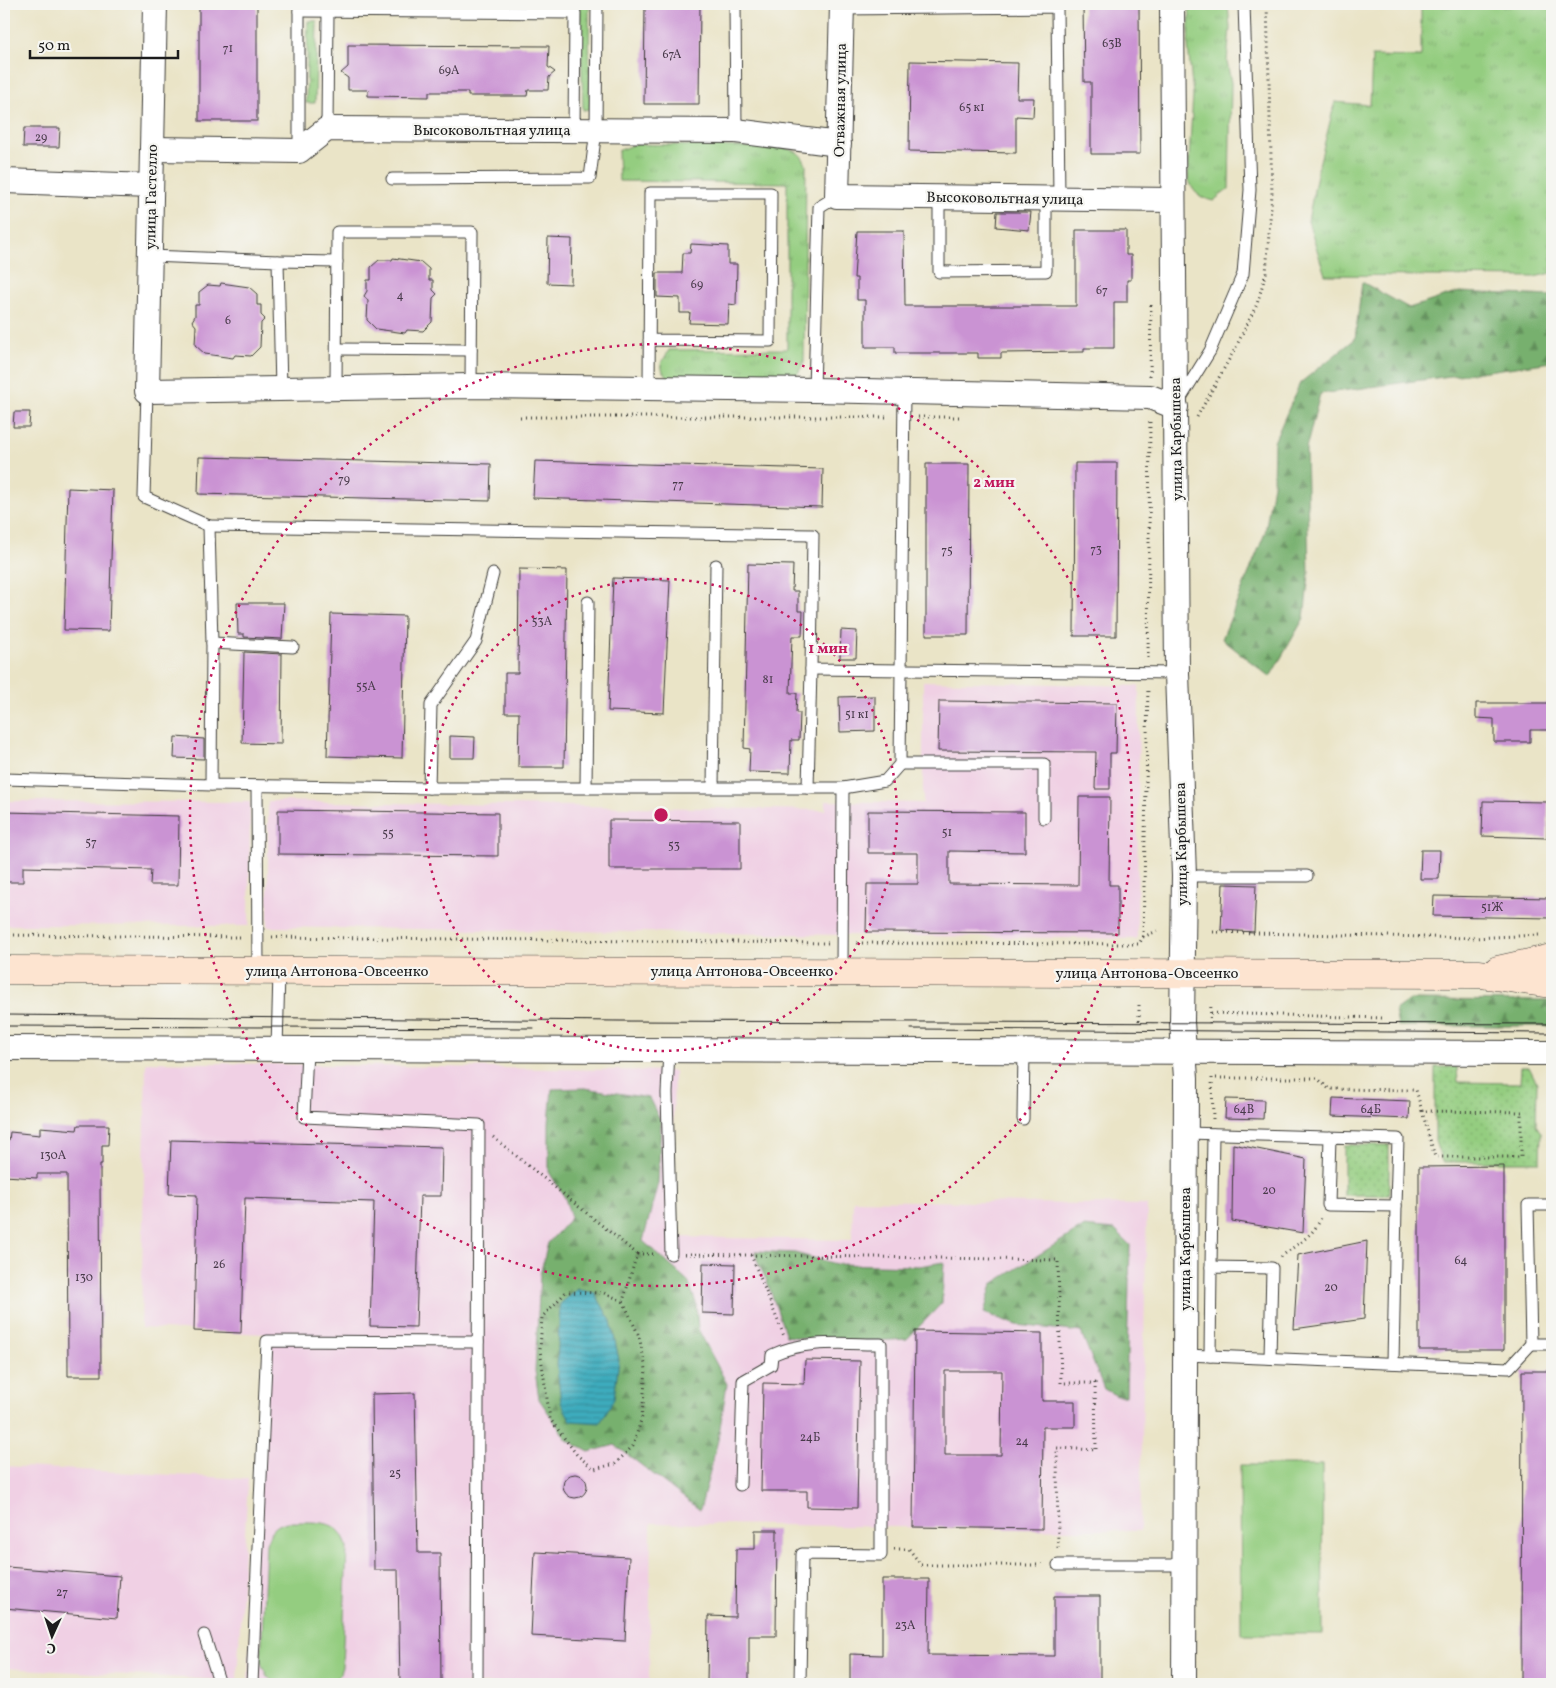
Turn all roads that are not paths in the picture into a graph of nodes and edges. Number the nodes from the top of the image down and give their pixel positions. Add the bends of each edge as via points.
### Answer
1 (155, 4) edge
2 (597, 4) edge
3 (735, 4) edge
4 (1172, 4) edge
5 (1244, 4) edge
6 (1057, 5) edge
7 (842, 6) edge
8 (875, 6) edge
9 (299, 7) edge
10 (328, 11) junction
11 (327, 129) junction
12 (585, 130) junction
13 (736, 131) junction
14 (839, 144) junction
15 (152, 149) junction
16 (299, 151) junction
17 (392, 179) dead end
18 (4, 181) edge
19 (151, 186) junction
20 (838, 196) junction
21 (939, 198) junction
22 (1052, 199) junction
23 (1172, 200) junction
24 (150, 256) junction
25 (278, 261) junction
26 (337, 262) junction
27 (649, 340) junction
28 (337, 349) junction
29 (471, 350) junction
30 (471, 386) junction
31 (649, 388) junction
32 (281, 389) junction
33 (336, 389) junction
34 (814, 390) junction
35 (146, 391) junction
36 (904, 392) junction
37 (1176, 415) junction
38 (209, 526) junction
39 (716, 565) dead end
40 (492, 574) dead end
41 (588, 602) dead end
42 (212, 643) junction
43 (293, 647) dead end
44 (811, 669) junction
45 (902, 670) junction
46 (1177, 673) junction
47 (900, 764) junction
48 (4, 779) edge
49 (211, 785) junction
50 (257, 786) junction
51 (586, 787) junction
52 (713, 787) junction
53 (429, 788) junction
54 (808, 788) junction
55 (843, 788) junction
56 (1044, 818) dead end
57 (1184, 876) junction
58 (1308, 876) dead end
59 (1548, 947) edge
60 (4, 970) edge
61 (842, 971) junction
62 (268, 972) junction
63 (1182, 974) junction
64 (1480, 974) junction
65 (1552, 984) edge
66 (4, 1048) edge
67 (277, 1049) junction
68 (307, 1050) junction
69 (669, 1050) junction
70 (1024, 1050) junction
71 (1185, 1051) junction
72 (1552, 1053) edge
73 (1023, 1119) dead end
74 (1186, 1133) junction
75 (1213, 1134) junction
76 (1330, 1137) junction
77 (1552, 1205) edge
78 (1396, 1206) junction
79 (671, 1254) road end
80 (1211, 1267) junction
81 (478, 1342) junction
82 (1531, 1344) junction
83 (1552, 1344) edge
84 (1185, 1355) junction
85 (1210, 1356) junction
86 (1270, 1358) junction
87 (1393, 1363) junction
88 (740, 1485) dead end
89 (1058, 1565) road end
90 (1185, 1565) junction
91 (204, 1635) dead end
92 (220, 1684) edge
93 (252, 1684) edge
94 (478, 1684) edge
95 (800, 1684) edge
96 (1184, 1684) edge

1 - 15 street, улица Гастелло
2 - 12 lane
3 - 13 lane
4 - 23 street, улица Карбышева
5 - 37 lane via 1250,190 1243,274 1210,351
6 - 8 lane
6 - 22 lane
7 - 8 lane
7 - 14 street, Отважная улица
9 - 10 lane
9 - 16 lane
10 - 11 lane
10 - 12 lane via 575,13
11 - 12 street, Высоковольтная улица
11 - 16 street
12 - 13 street, Высоковольтная улица
12 - 17 lane via 590,178
13 - 14 street, Высоковольтная улица
14 - 20 street, Отважная улица
15 - 16 street
15 - 19 street, улица Гастелло
18 - 19 street
19 - 24 street, улица Гастелло
20 - 21 street, Высоковольтная улица
20 - 34 lane via 818,207
21 - 22 street, Высоковольтная улица
21 - 22 lane via 940,272 1046,271
22 - 23 street, Высоковольтная улица
23 - 37 street, улица Карбышева
24 - 25 lane
24 - 35 street, улица Гастелло
25 - 26 lane
25 - 32 lane
26 - 28 lane
26 - 29 lane via 337,232 472,232
27 - 27 lane via 650,192 771,193 770,341
27 - 31 lane
28 - 29 lane
28 - 33 lane
29 - 30 lane
30 - 31 street
30 - 33 street
31 - 34 street
32 - 33 street
32 - 35 street
34 - 36 street
35 - 38 lane via 144,497
36 - 37 street via 1150,397
36 - 45 lane
37 - 46 street, улица Карбышева
38 - 42 lane
38 - 44 lane via 813,534
39 - 52 lane
40 - 53 lane via 476,641 431,705
41 - 51 lane
42 - 43 lane
42 - 49 lane
44 - 45 lane
44 - 54 lane
45 - 46 lane
45 - 47 lane
46 - 57 street, улица Карбышева
47 - 55 lane via 885,781
47 - 56 lane via 1044,764
48 - 49 lane
49 - 50 lane
50 - 53 lane
50 - 62 lane via 257,937
51 - 52 lane
51 - 53 lane
52 - 54 lane
54 - 55 lane
55 - 61 lane
57 - 58 lane
57 - 63 street, улица Карбышева
59 - 64 main road, улица Антонова-Овсеенко
60 - 62 main road, улица Антонова-Овсеенко
61 - 62 main road, улица Антонова-Овсеенко
61 - 63 main road, улица Антонова-Овсеенко
62 - 67 lane
63 - 64 main road, улица Антонова-Овсеенко
63 - 71 street, улица Карбышева
64 - 65 main road, улица Антонова-Овсеенко
66 - 67 street
67 - 68 street
68 - 69 street
68 - 81 lane via 304,1117 479,1125
69 - 70 street
69 - 79 lane
70 - 71 street
70 - 73 lane
71 - 72 street
71 - 74 street, улица Карбышева
74 - 75 lane
74 - 84 street, улица Карбышева
75 - 76 lane
75 - 80 lane
76 - 78 lane via 1328,1204
76 - 78 lane via 1398,1139
77 - 82 lane via 1528,1204
78 - 87 lane
80 - 85 lane
80 - 86 lane via 1272,1268
81 - 93 lane via 267,1341
81 - 94 lane
82 - 83 lane
82 - 87 lane via 1509,1368
84 - 85 lane
84 - 90 street, улица Карбышева
85 - 86 lane
86 - 87 lane
88 - 95 lane via 743,1381 771,1365 772,1355 788,1347 881,1344 880,1555 802,1554
89 - 90 lane
90 - 96 street, улица Карбышева
91 - 92 lane

